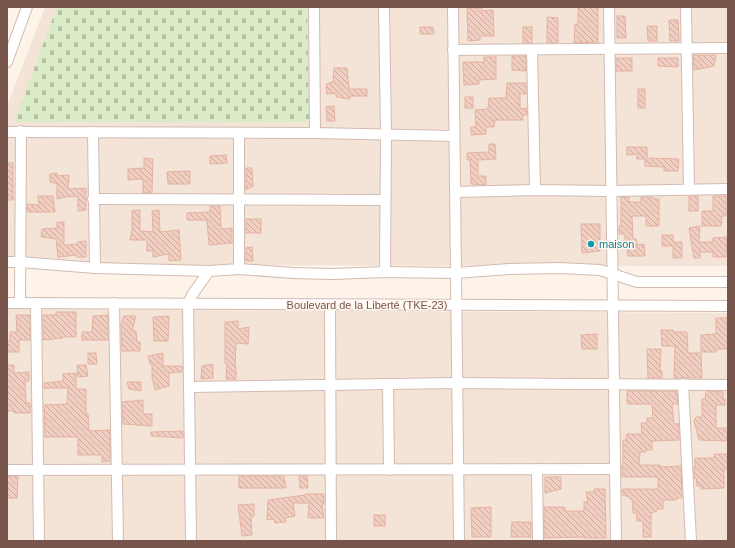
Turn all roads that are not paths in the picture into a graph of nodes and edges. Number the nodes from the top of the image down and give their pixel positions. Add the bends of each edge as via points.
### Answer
1 (27, 7) edge
2 (314, 7) edge
3 (384, 7) edge
4 (453, 7) edge
5 (609, 7) edge
6 (686, 7) edge
7 (728, 48) edge
8 (609, 49) junction
9 (687, 49) junction
10 (9, 50) edge
11 (453, 50) junction
12 (532, 50) junction
13 (7, 62) edge
14 (21, 131) junction
15 (7, 132) edge
16 (93, 132) junction
17 (239, 133) junction
18 (315, 133) junction
19 (386, 135) junction
20 (454, 136) junction
21 (728, 189) edge
22 (535, 190) junction
23 (689, 190) junction
24 (611, 191) junction
25 (455, 192) junction
26 (93, 199) junction
27 (238, 200) junction
28 (385, 200) junction
29 (7, 262) edge
30 (20, 262) junction
31 (94, 268) junction
32 (239, 269) junction
33 (209, 271) junction
34 (385, 272) junction
35 (456, 273) junction
36 (612, 274) junction
37 (728, 282) edge
38 (7, 303) edge
39 (20, 303) junction
40 (36, 303) junction
41 (114, 303) junction
42 (188, 304) junction
43 (330, 304) junction
44 (456, 305) junction
45 (613, 306) junction
46 (728, 306) edge
47 (458, 383) junction
48 (614, 383) junction
49 (388, 384) junction
50 (684, 384) junction
51 (331, 385) junction
52 (728, 385) edge
53 (190, 387) junction
54 (537, 469) junction
55 (615, 469) junction
56 (7, 470) edge
57 (38, 470) junction
58 (117, 470) junction
59 (191, 470) junction
60 (331, 470) junction
61 (389, 470) junction
62 (458, 470) junction
63 (39, 541) edge
64 (118, 541) edge
65 (191, 541) edge
66 (331, 541) edge
67 (459, 541) edge
68 (538, 541) edge
69 (616, 541) edge
70 (690, 541) edge

1 - 10 street
2 - 18 street
3 - 19 street
4 - 11 street
5 - 8 street
6 - 9 street
7 - 9 street
8 - 9 street
8 - 12 street
8 - 24 street
9 - 23 street
10 - 13 street
11 - 12 street
11 - 20 street
12 - 22 street
14 - 15 street
14 - 16 street
14 - 30 street
16 - 17 street
16 - 26 street
17 - 18 street
17 - 27 street
18 - 19 street
19 - 20 street
19 - 28 street
20 - 25 street
21 - 23 street
22 - 24 street
22 - 25 street
23 - 24 street
24 - 36 street
25 - 35 street
26 - 27 street
26 - 31 street
27 - 28 street
27 - 32 street
28 - 34 street
29 - 30 street
30 - 31 street
30 - 39 street
31 - 33 street
32 - 33 street
32 - 34 street via 320,273
33 - 42 street
34 - 35 street
35 - 36 street via 560,268 600,270
35 - 44 street
36 - 37 street via 637,282
36 - 45 street
38 - 39 street, Boulevard de la Liberté (TKE-23)
39 - 40 street, Boulevard de la Liberté (TKE-23)
40 - 41 street, Boulevard de la Liberté (TKE-23)
40 - 57 street
41 - 42 street, Boulevard de la Liberté (TKE-23)
41 - 58 street
42 - 43 street, Boulevard de la Liberté (TKE-23)
42 - 53 street
43 - 44 street, Boulevard de la Liberté (TKE-23)
43 - 51 street
44 - 45 street, Boulevard de la Liberté (TKE-23)
44 - 47 street
45 - 46 street, Boulevard de la Liberté (TKE-23)
45 - 48 street
47 - 48 street
47 - 49 street
47 - 62 street
48 - 50 street
48 - 55 street
49 - 51 street
49 - 61 street
50 - 52 street
50 - 70 street
51 - 53 street
51 - 60 street
53 - 59 street
54 - 55 street
54 - 62 street
54 - 68 street
55 - 69 street
56 - 57 street
57 - 58 street
57 - 63 street
58 - 59 street
58 - 64 street
59 - 60 street
59 - 65 street
60 - 61 street
60 - 66 street
61 - 62 street
62 - 67 street

